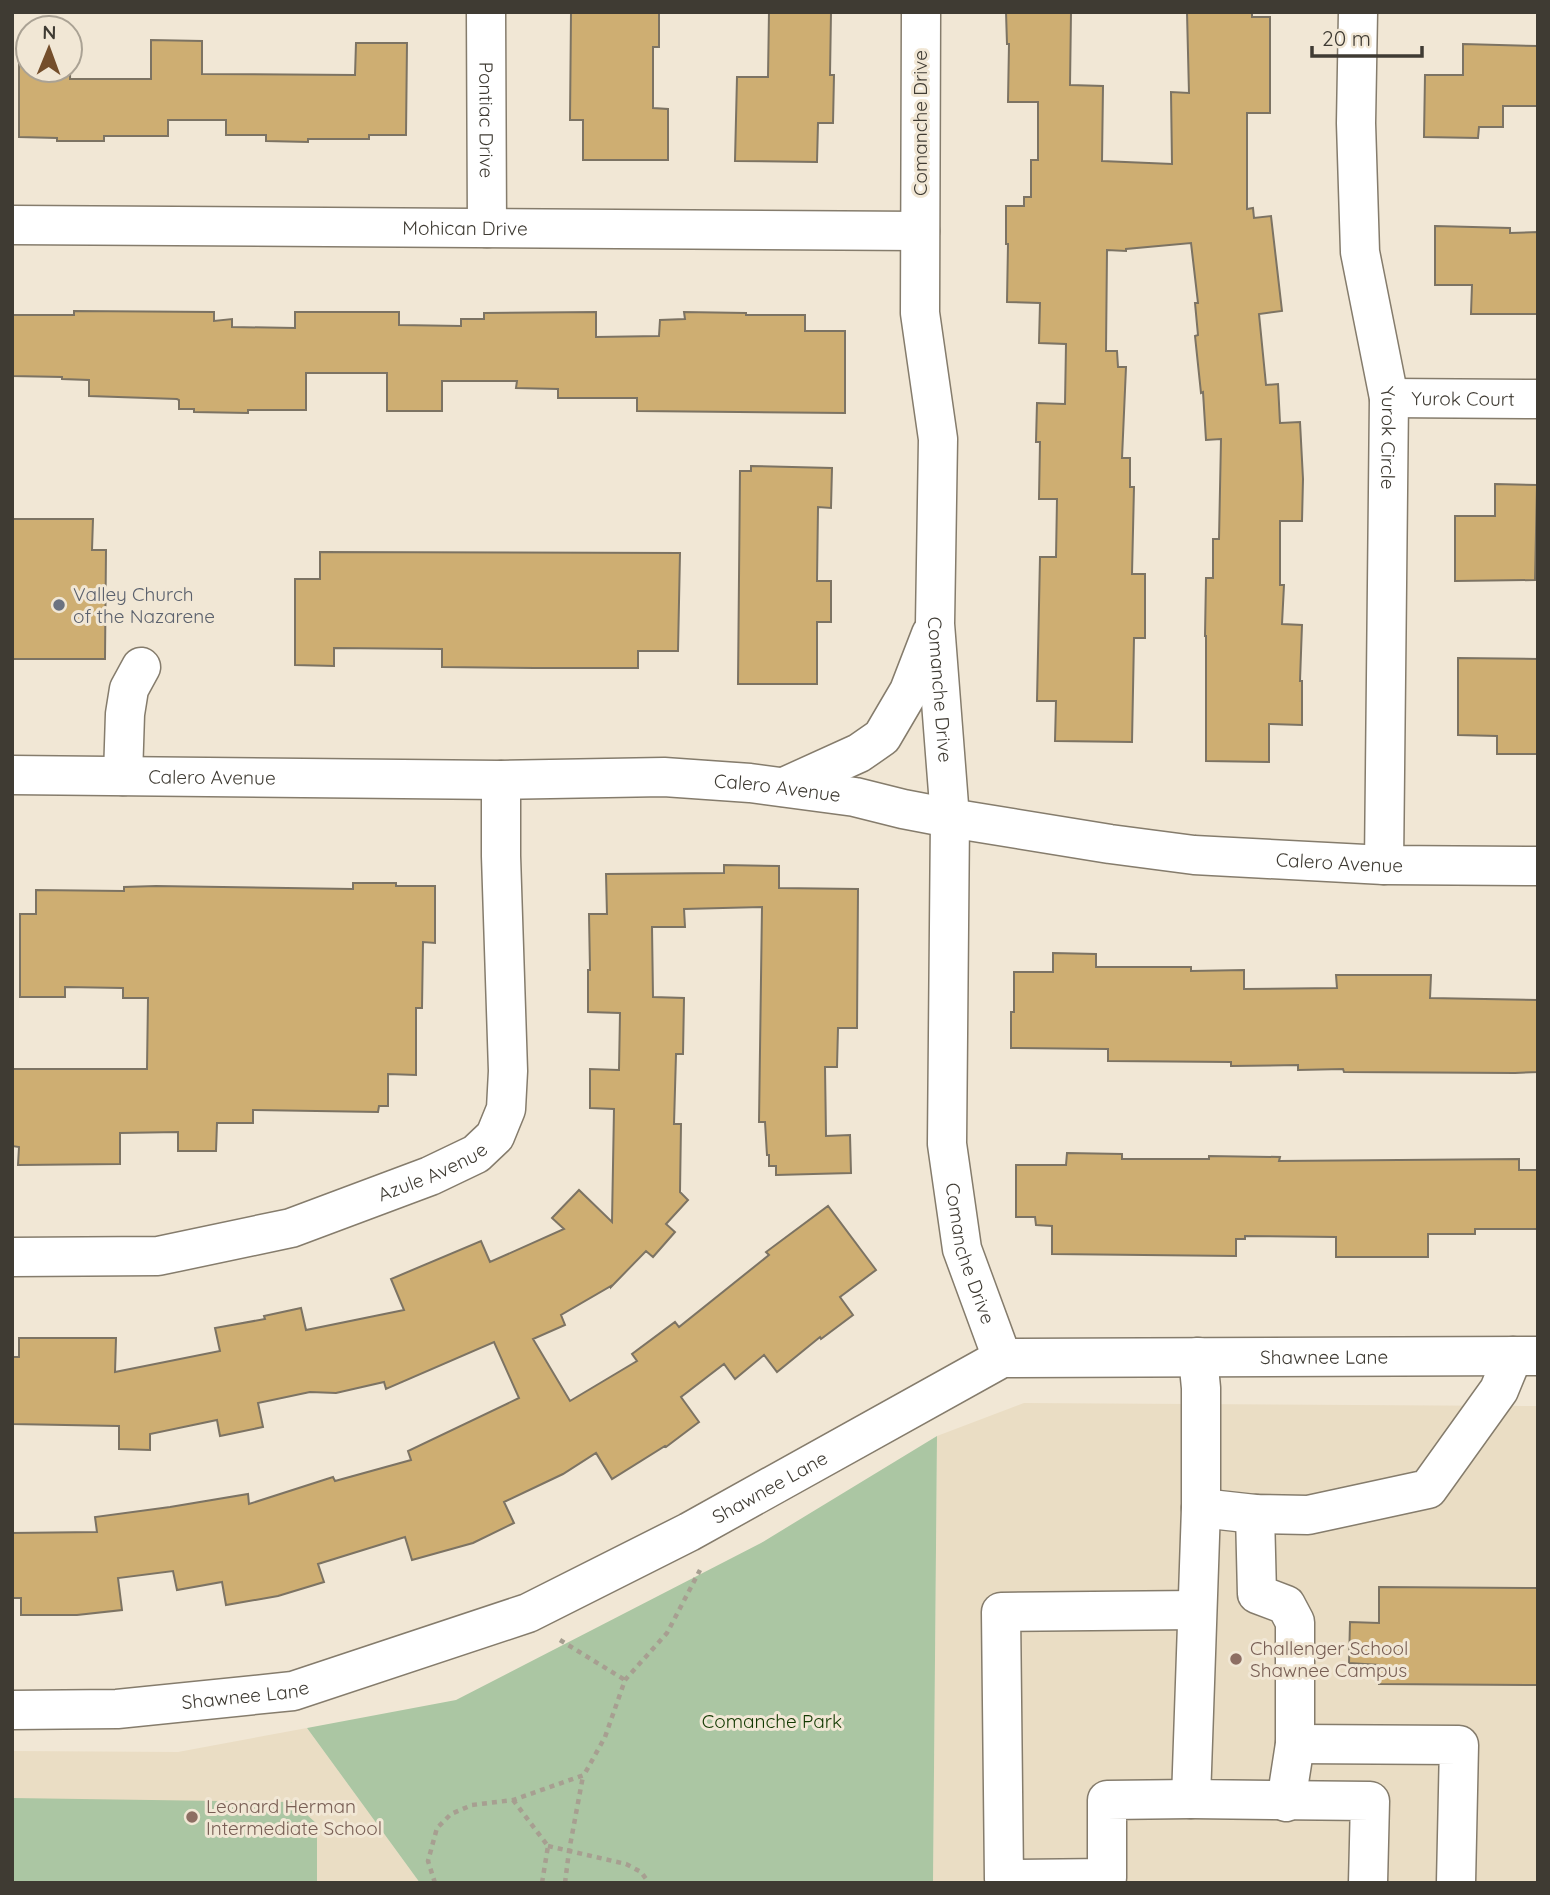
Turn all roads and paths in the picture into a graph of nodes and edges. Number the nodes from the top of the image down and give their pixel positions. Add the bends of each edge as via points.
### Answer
1 (486, 12) edge
2 (921, 12) edge
3 (1358, 12) edge
4 (12, 225) edge
5 (487, 228) junction
6 (920, 231) junction
7 (1389, 398) junction
8 (1538, 399) edge
9 (935, 624) junction
10 (141, 667) dead end
11 (12, 775) edge
12 (123, 776) junction
13 (501, 779) junction
14 (784, 787) junction
15 (950, 818) junction
16 (1384, 865) junction
17 (1538, 866) edge
18 (12, 1257) edge
19 (1525, 1356) edge
20 (1198, 1357) junction
21 (1002, 1358) junction
22 (1201, 1508) junction
23 (1255, 1514) junction
24 (701, 1567) dead end
25 (1196, 1610) junction
26 (557, 1638) dead end
27 (625, 1680) junction
28 (12, 1710) edge
29 (1295, 1744) junction
30 (583, 1775) junction
31 (1191, 1799) junction
32 (513, 1800) junction
33 (1286, 1802) junction
34 (548, 1846) junction
35 (569, 1851) junction
36 (435, 1883) edge
37 (542, 1883) edge
38 (565, 1883) edge
39 (649, 1883) edge
40 (1368, 1883) edge
41 (1456, 1883) edge

1 - 5 street, Pontiac Drive
2 - 6 street, Comanche Drive
3 - 7 street, Yurok Circle via 1360,253
4 - 5 street, Mohican Drive
5 - 6 street, Mohican Drive
6 - 9 street, Comanche Drive via 920,313 938,439
7 - 8 street, Yurok Court
7 - 16 street, Yurok Circle
9 - 14 street via 909,691 882,737 859,753
9 - 15 street, Comanche Drive
10 - 12 street via 129,689
11 - 12 street, Calero Avenue
12 - 13 street, Calero Avenue
13 - 14 street, Calero Avenue via 664,778
13 - 18 street, Azule Avenue via 508,1083 506,1109 495,1136 476,1154 430,1176 291,1228 158,1256
14 - 15 street, Calero Avenue
15 - 16 street, Calero Avenue via 1195,855
15 - 21 street, Comanche Drive via 947,1144 962,1249
16 - 17 street, Calero Avenue
19 - 20 street, Shawnee Lane
19 - 23 street via 1428,1489 1308,1515
20 - 21 street, Shawnee Lane
20 - 22 street
21 - 28 street, Shawnee Lane via 689,1532 528,1613 293,1691 117,1709
22 - 23 street
22 - 25 street
23 - 29 street via 1257,1594 1286,1605 1295,1622
24 - 27 path via 667,1633
25 - 31 street
25 - 31 street via 1001,1612 1004,1878 1107,1878 1107,1800
26 - 27 path
27 - 30 path via 605,1737
29 - 33 street
29 - 41 street via 1459,1745
30 - 32 path
30 - 35 path
31 - 33 street
32 - 34 path
32 - 36 path via 472,1805 451,1814 437,1828 428,1861
33 - 40 street via 1370,1801
34 - 35 path
34 - 37 path
35 - 38 path
35 - 39 path via 626,1864

